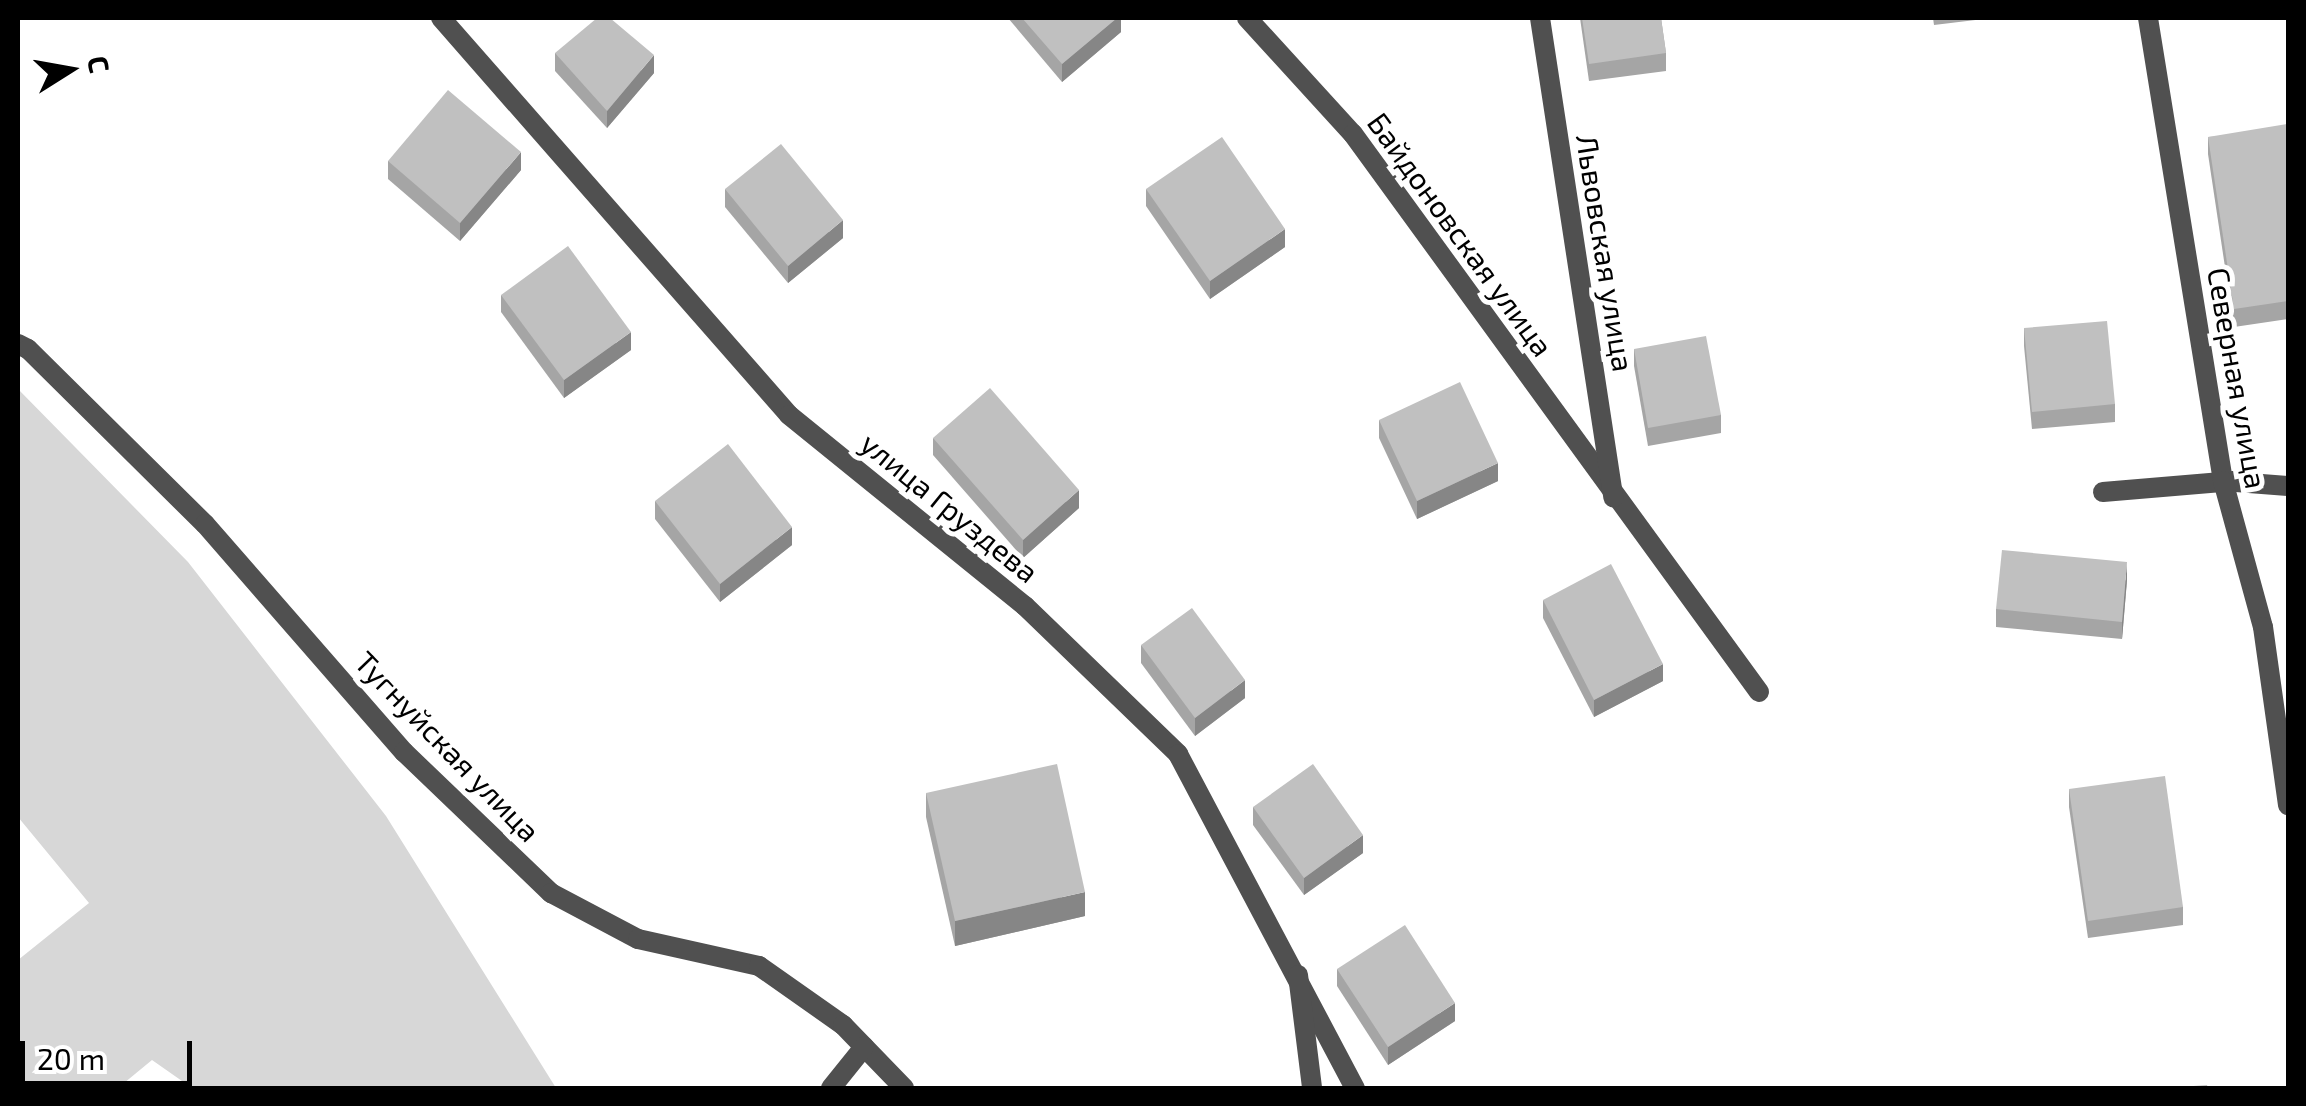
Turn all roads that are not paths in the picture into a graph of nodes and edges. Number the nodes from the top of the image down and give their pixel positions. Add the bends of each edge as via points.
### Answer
1 (440, 18) edge
2 (1246, 18) edge
3 (1540, 18) edge
4 (2148, 18) edge
5 (18, 344) edge
6 (2228, 481) junction
7 (2288, 486) edge
8 (2103, 492) dead end
9 (1613, 497) junction
10 (1760, 692) dead end
11 (2288, 806) edge
12 (1298, 974) junction
13 (864, 1047) junction
14 (831, 1088) edge
15 (904, 1088) edge
16 (1312, 1088) edge
17 (1355, 1088) edge

1 - 12 street, улица Груздева via 789,416 1025,606 1178,754
2 - 9 street, Байдоновская улица via 1353,134
3 - 9 street, Львовская улица
4 - 6 street, Северная улица
5 - 13 street, Тугнуйская улица via 205,524 404,752 551,893 638,940 759,966
6 - 7 street
6 - 8 street
6 - 11 street, Северная улица via 2263,626
9 - 10 street, Байдоновская улица
12 - 16 street
12 - 17 street, улица Груздева
13 - 14 street
13 - 15 street, Тугнуйская улица

